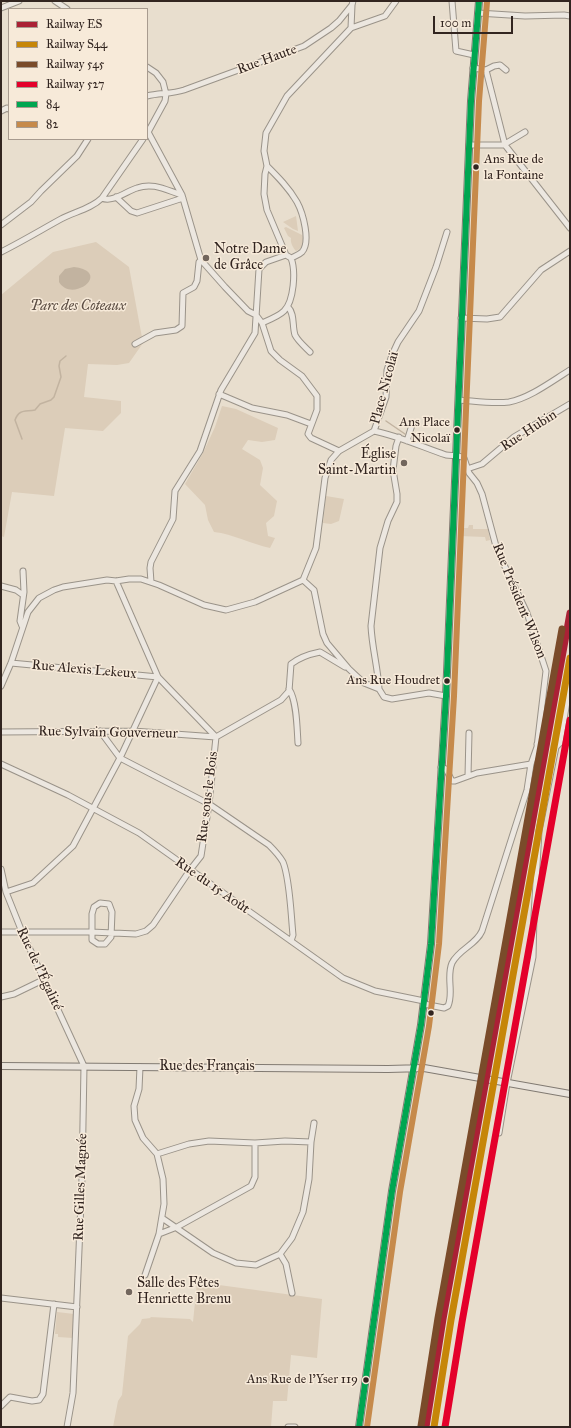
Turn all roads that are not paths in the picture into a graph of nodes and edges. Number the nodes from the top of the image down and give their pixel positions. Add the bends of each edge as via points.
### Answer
1 (20, 1) edge
2 (56, 1) edge
3 (396, 1) edge
4 (452, 1) edge
5 (479, 1) edge
6 (353, 3) edge
7 (1, 8) edge
8 (66, 8) edge
9 (478, 13) junction
10 (570, 16) edge
11 (351, 28) junction
12 (474, 55) junction
13 (148, 68) edge
14 (473, 68) junction
15 (486, 70) junction
16 (506, 70) dead end
17 (166, 94) junction
18 (148, 96) edge
19 (525, 132) dead end
20 (148, 133) edge
21 (87, 140) edge
22 (142, 140) edge
23 (469, 145) junction
24 (505, 145) junction
25 (267, 166) junction
26 (182, 196) junction
27 (116, 197) junction
28 (102, 198) junction
29 (1, 225) edge
30 (570, 228) edge
31 (447, 232) dead end
32 (570, 251) edge
33 (1, 252) edge
34 (286, 255) junction
35 (291, 258) junction
36 (201, 260) junction
37 (288, 307) junction
38 (256, 315) junction
39 (461, 318) junction
40 (262, 322) junction
41 (135, 344) dead end
42 (310, 352) dead end
43 (570, 370) edge
44 (219, 394) junction
45 (458, 400) junction
46 (570, 404) edge
47 (311, 424) junction
48 (412, 425) dead end
49 (374, 431) junction
50 (399, 438) junction
51 (407, 441) junction
52 (339, 451) junction
53 (456, 456) junction
54 (467, 468) junction
55 (23, 571) dead end
56 (303, 580) junction
57 (116, 582) junction
58 (151, 582) junction
59 (1, 586) edge
60 (23, 595) junction
61 (22, 626) junction
62 (11, 663) junction
63 (349, 670) junction
64 (158, 677) junction
65 (570, 684) edge
66 (1, 686) edge
67 (379, 689) junction
68 (289, 690) junction
69 (446, 696) junction
70 (100, 731) junction
71 (133, 731) junction
72 (1, 732) edge
73 (469, 733) dead end
74 (216, 737) junction
75 (298, 743) dead end
76 (538, 744) junction
77 (544, 745) tunnel mouth
78 (120, 758) junction
79 (1, 764) edge
80 (531, 764) junction
81 (441, 767) junction
82 (468, 776) junction
83 (208, 804) junction
84 (93, 808) junction
85 (1, 869) edge
86 (190, 870) junction
87 (6, 892) junction
88 (1, 932) edge
89 (22, 932) junction
90 (91, 932) junction
91 (111, 932) junction
92 (291, 940) junction
93 (45, 979) junction
94 (1, 997) edge
95 (424, 1003) junction
96 (1, 1066) edge
97 (84, 1066) junction
98 (140, 1067) junction
99 (413, 1068) junction
100 (505, 1083) junction
101 (570, 1094) edge
102 (314, 1123) dead end
103 (499, 1133) dead end
104 (311, 1142) junction
105 (255, 1143) junction
106 (157, 1154) junction
107 (162, 1218) junction
108 (177, 1227) junction
109 (159, 1234) junction
110 (280, 1254) junction
111 (145, 1275) dead end
112 (292, 1293) dead end
113 (1, 1298) edge
114 (54, 1304) junction
115 (77, 1307) junction
116 (1, 1406) edge
117 (67, 1427) edge
118 (288, 1427) edge
119 (295, 1427) edge
120 (360, 1427) edge

1 - 7 street
2 - 8 street
3 - 11 street via 385,16
4 - 12 street via 456,51
5 - 9 main road
6 - 11 street
6 - 17 street, Rue Haute via 331,28 304,46 184,90
9 - 10 street
9 - 12 main road
11 - 25 street via 287,96 266,133 264,151
12 - 14 main road
13 - 17 street via 163,82
14 - 15 street
14 - 23 main road
15 - 16 street via 500,65
15 - 24 street
17 - 18 street, Rue Haute
17 - 20 street via 165,101
19 - 24 street
20 - 26 street
21 - 29 street via 77,156 31,202
22 - 28 street
23 - 24 street
23 - 39 main road
24 - 30 street
25 - 34 street via 265,203
25 - 35 street via 282,180 302,214 306,243 302,252
26 - 27 street via 159,186 147,185
26 - 27 street via 137,213 130,211
26 - 36 street
27 - 28 street via 106,200
28 - 33 street
31 - 49 street, Place Nicolaï via 422,305 392,355 386,396
32 - 39 street via 541,270 500,317
34 - 35 street
34 - 38 street via 266,262 259,269
35 - 37 street via 293,279 291,303
36 - 38 street via 248,311
36 - 41 street via 194,287 183,293 182,326 176,330 155,333
37 - 40 street via 284,312
37 - 42 street via 291,310 295,335
38 - 40 street
38 - 44 street via 254,337
39 - 45 main road
40 - 47 street via 271,351 302,376 317,396 318,405
43 - 45 street via 542,388 512,401
44 - 47 street via 252,408 287,415
44 - 58 street via 200,451 175,490 173,519 150,565
45 - 53 main road
46 - 54 street, Rue Hubin via 514,437 482,464
47 - 52 street via 308,434 311,438
48 - 51 street
49 - 50 street, Place Nicolaï
49 - 52 street, Place Nicolaï
50 - 51 street, Place Nicolaï
50 - 67 street via 393,470 397,502 380,548 371,626
51 - 53 street, Place Nicolaï
52 - 56 street via 331,460 325,478 316,548
53 - 54 street, Rue Président Wilson via 464,458
53 - 69 main road
54 - 76 street, Rue Président Wilson via 482,494 497,550 528,617 546,670
55 - 60 street
56 - 58 street via 255,602 226,610 204,605
56 - 63 street via 314,590 327,643
57 - 58 street via 135,579
57 - 61 street via 107,580 76,585 59,588 46,594 31,607
57 - 64 street
59 - 60 street
60 - 61 street via 20,621
61 - 62 street
62 - 64 street, Rue Alexis Lekeux
62 - 66 street
63 - 67 street via 364,683
63 - 68 street via 328,655 320,652 309,654 291,664
64 - 71 street
64 - 74 street
65 - 100 street via 560,743 554,747 539,831 533,957
67 - 69 street via 384,697 392,699 429,694
68 - 74 street, Rue sous le Bois via 281,700
68 - 75 street via 294,704
69 - 81 main road
70 - 71 street, Rue Sylvain Gouverneur
70 - 72 street, Rue Sylvain Gouverneur
70 - 78 street
71 - 74 street, Rue Sylvain Gouverneur
71 - 78 street
73 - 82 street
74 - 83 street, Rue sous le Bois
76 - 77 street
76 - 80 street, Rue Président Wilson
78 - 83 street
78 - 84 street
79 - 84 street, Rue du 15 Août
80 - 82 street
80 - 95 street, Rue Président Wilson via 527,790 482,931 455,958 451,966 448,1006 444,1008
81 - 82 street via 448,771 452,781
81 - 95 main road via 431,944
83 - 86 street, Rue sous le Bois via 201,856
83 - 92 street via 269,845 279,856 286,874 293,935
84 - 86 street, Rue du 15 Août via 139,833
84 - 87 street via 73,846 33,883
85 - 87 street, Rue de l'Égalité
86 - 91 street, Rue sous le Bois via 153,925 146,931 136,934
86 - 92 street, Rue du 15 Août
87 - 89 street, Rue de l'Égalité
88 - 89 street
89 - 90 street
89 - 93 street, Rue de l'Égalité
90 - 91 street
90 - 91 street via 92,940 98,944 105,944 111,937
90 - 91 street via 94,907 100,903 109,904 112,912
92 - 95 street, Rue du 15 Août via 343,978 375,991
93 - 94 street via 14,994
93 - 97 street, Rue de l'Égalité
95 - 99 main road
96 - 97 main road, Rue des Français
97 - 98 main road, Rue des Français
97 - 115 street, Rue Gilles Magnée
98 - 99 main road, Rue des Français
98 - 106 street via 139,1089 134,1106 135,1120 143,1138
99 - 100 main road, Rue des Français
99 - 120 main road via 392,1191
100 - 101 main road, Rue des Français
100 - 103 street
102 - 104 street
104 - 105 street
104 - 110 street via 309,1179 303,1212 292,1238
105 - 106 street via 209,1141
105 - 108 street via 255,1177 251,1186
106 - 107 street via 163,1179
107 - 108 street
107 - 109 street
108 - 109 street
108 - 110 street via 213,1253 236,1263 256,1265
109 - 111 street
110 - 112 street via 286,1264
113 - 114 street
114 - 115 street
114 - 116 street via 43,1394 39,1400 32,1401 10,1397
115 - 117 street, Rue Gilles Magnée via 73,1394
118 - 119 street

